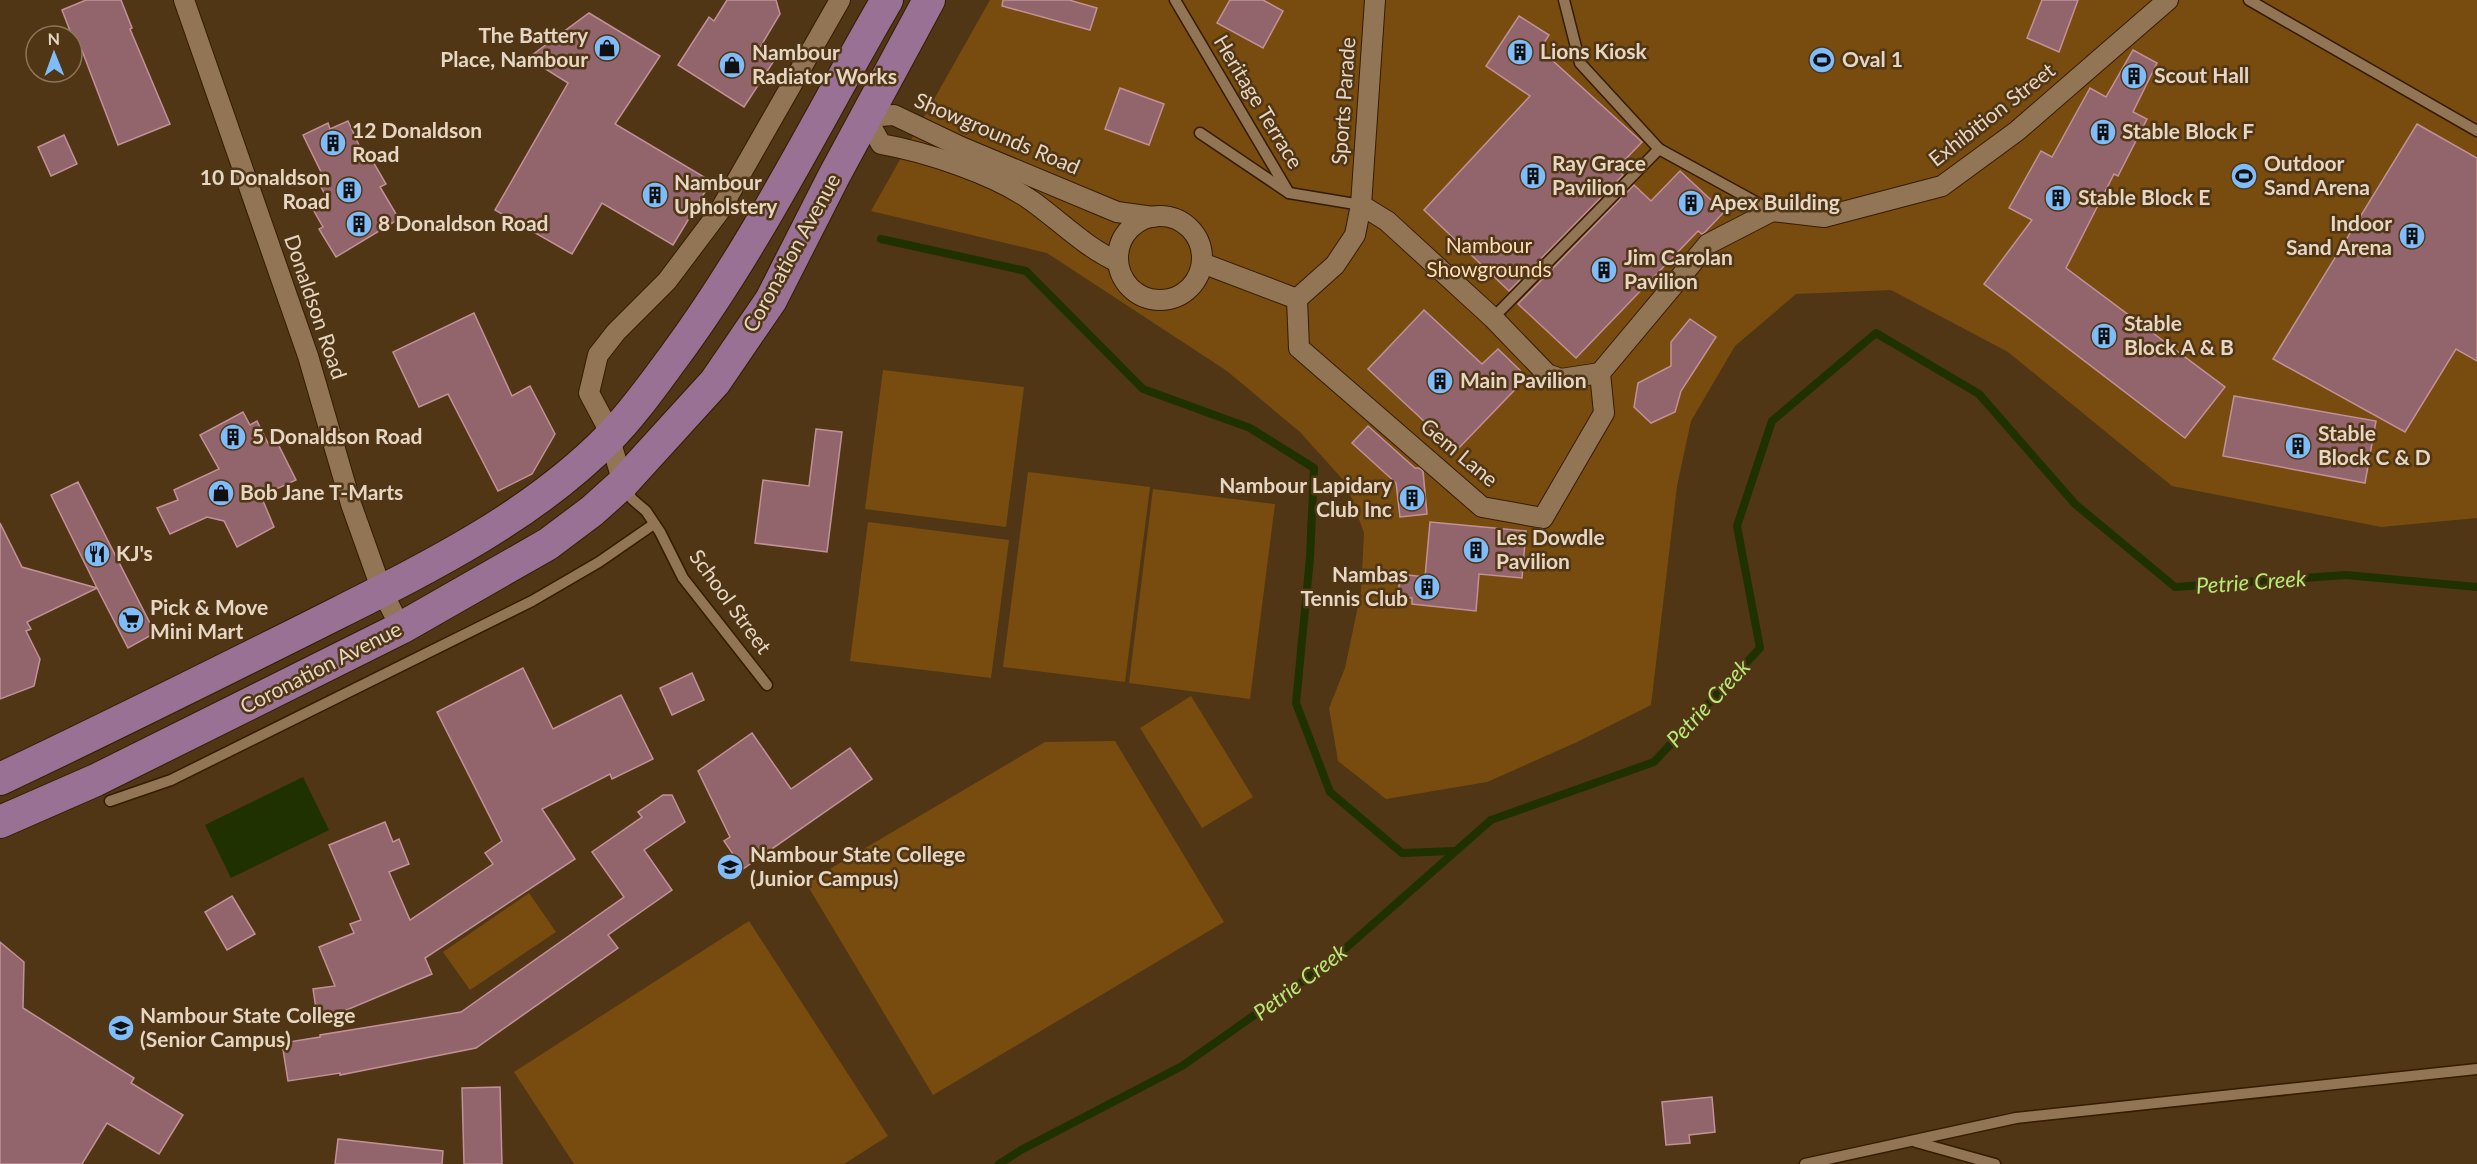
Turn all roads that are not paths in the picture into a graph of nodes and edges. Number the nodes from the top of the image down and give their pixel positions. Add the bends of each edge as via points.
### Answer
1 (840, 0) edge
2 (887, 0) edge
3 (928, 0) edge
4 (1174, 0) edge
5 (1375, 0) edge
6 (1564, 0) edge
7 (2168, 0) edge
8 (2249, 0) edge
9 (186, 1) edge
10 (830, 99) junction
11 (866, 117) junction
12 (2477, 131) edge
13 (1200, 133) dead end
14 (1659, 149) junction
15 (1289, 193) junction
16 (1361, 206) junction
17 (1772, 211) junction
18 (1153, 217) junction
19 (1118, 262) junction
20 (1202, 263) junction
21 (1297, 299) junction
22 (1493, 318) junction
23 (1600, 373) junction
24 (610, 437) junction
25 (623, 483) junction
26 (654, 524) junction
27 (382, 591) junction
28 (401, 628) junction
29 (766, 685) dead end
30 (0, 779) edge
31 (110, 801) dead end
32 (0, 822) edge
33 (2477, 1069) edge
34 (1912, 1141) junction
35 (1805, 1164) edge
36 (1995, 1164) edge

1 - 24 street via 719,212 667,281 598,355 589,393
2 - 10 main road, Coronation Avenue
3 - 11 main road, Coronation Avenue
4 - 15 lane, Heritage Terrace
5 - 16 street, Sports Parade
6 - 14 lane via 1580,63
7 - 17 street, Exhibition Street via 2017,131 1942,186 1824,217
8 - 12 lane
9 - 27 street, Donaldson Road via 308,356 351,504
10 - 11 street
10 - 24 main road, Coronation Avenue via 725,284 656,381
11 - 18 street, Showgrounds Road via 894,116 1117,212
11 - 19 street, Showgrounds Road via 881,144 984,176 1029,199 1102,255
11 - 25 main road, Coronation Avenue via 771,300 715,382
13 - 15 lane
14 - 17 lane
14 - 22 lane
15 - 16 lane, Heritage Terrace
16 - 21 street via 1355,235 1335,265
16 - 22 street via 1387,221
17 - 23 street via 1708,244
18 - 19 street via 1140,221 1123,238
18 - 20 street via 1172,218 1189,227 1202,250
19 - 20 street via 1129,287 1140,295 1160,299 1180,296 1191,287
20 - 21 street
21 - 23 street, Gem Lane via 1299,348 1482,507 1543,518 1604,413
22 - 23 street via 1547,374 1561,379
24 - 25 street
24 - 27 main road, Coronation Avenue via 573,472 492,530
25 - 26 lane, School Street
25 - 28 main road, Coronation Avenue via 548,544
26 - 29 lane, School Street via 683,578
26 - 31 lane via 532,601 171,780
27 - 28 street, Donaldson Road
27 - 30 main road, Coronation Avenue
28 - 32 main road, Coronation Avenue via 96,780
33 - 34 lane via 2016,1118
34 - 35 lane
34 - 36 lane

